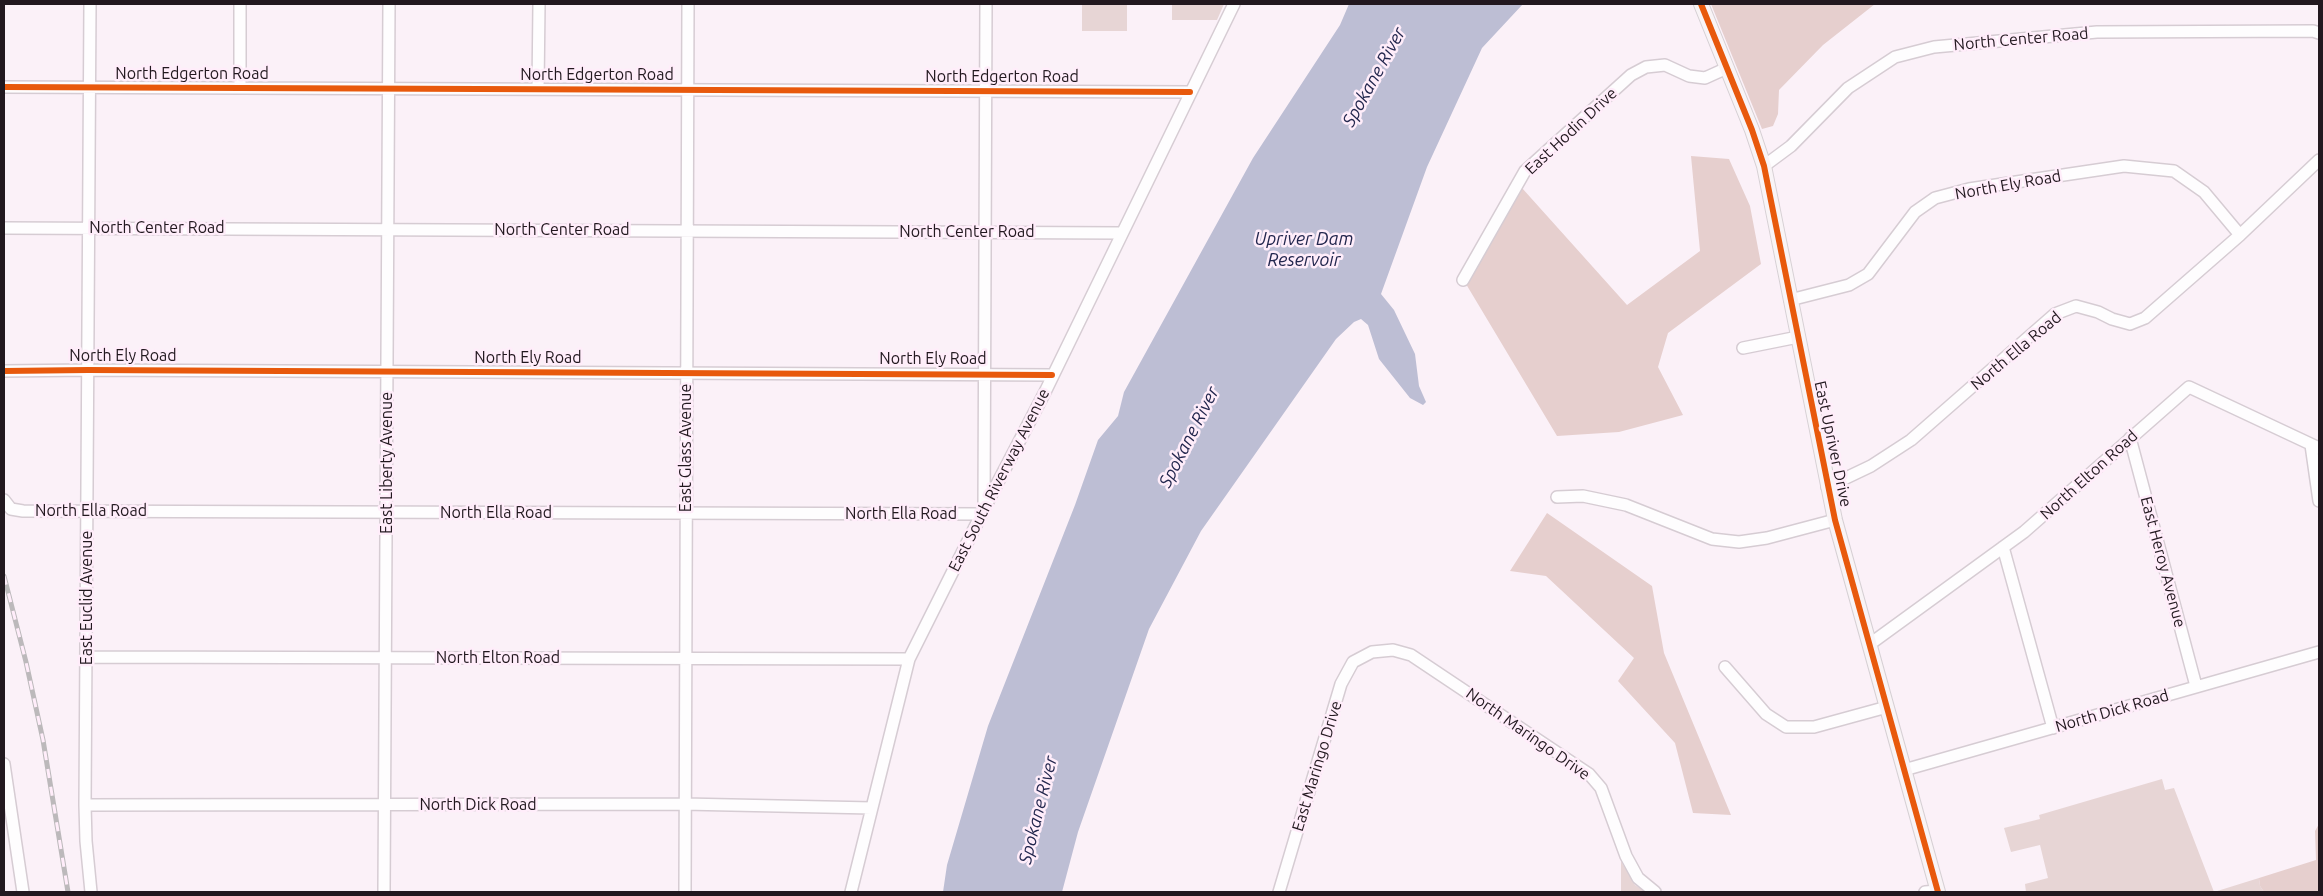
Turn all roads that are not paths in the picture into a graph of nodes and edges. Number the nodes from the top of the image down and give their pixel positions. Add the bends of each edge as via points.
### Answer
1 (90, 4) edge
2 (240, 4) edge
3 (389, 4) edge
4 (539, 4) edge
5 (688, 4) edge
6 (986, 4) edge
7 (1234, 4) edge
8 (1701, 4) edge
9 (2319, 33) edge
10 (1727, 68) junction
11 (4, 87) edge
12 (90, 88) junction
13 (240, 88) junction
14 (389, 88) junction
15 (538, 89) junction
16 (688, 90) junction
17 (986, 90) junction
18 (1190, 92) junction
19 (2319, 160) edge
20 (1764, 166) junction
21 (89, 227) junction
22 (4, 228) edge
23 (388, 229) junction
24 (687, 231) junction
25 (985, 232) junction
26 (1121, 234) junction
27 (2240, 235) junction
28 (1463, 280) dead end
29 (1790, 300) junction
30 (1798, 337) junction
31 (1743, 348) dead end
32 (88, 370) junction
33 (4, 371) edge
34 (388, 371) junction
35 (686, 372) junction
36 (984, 373) junction
37 (1052, 375) junction
38 (2130, 438) junction
39 (2315, 446) edge
40 (1828, 487) junction
41 (1557, 497) dead end
42 (2319, 501) edge
43 (7, 504) edge
44 (88, 511) junction
45 (387, 512) junction
46 (983, 512) junction
47 (686, 513) junction
48 (1835, 520) junction
49 (2003, 547) junction
50 (1870, 644) junction
51 (1372, 652) joint
52 (2319, 652) edge
53 (86, 657) junction
54 (685, 658) junction
55 (386, 659) junction
56 (909, 660) junction
57 (1725, 667) dead end
58 (2196, 686) junction
59 (1887, 707) junction
60 (2053, 728) junction
61 (4, 764) edge
62 (1904, 770) junction
63 (7, 801) edge
64 (684, 804) junction
65 (85, 805) junction
66 (385, 805) junction
67 (872, 808) junction
68 (23, 892) edge
69 (91, 892) edge
70 (384, 892) edge
71 (684, 892) edge
72 (851, 892) edge
73 (1279, 892) edge
74 (1655, 892) edge
75 (1933, 892) edge

1 - 12 street, East Euclid Avenue
2 - 13 street
3 - 14 street, East Liberty Avenue
4 - 15 street
5 - 16 street, East Glass Avenue
6 - 17 street
7 - 18 street, East South Riverway Avenue
8 - 10 main road, East Upriver Drive
9 - 20 street, North Center Road via 2097,32 1934,47 1895,57 1848,88 1792,146
10 - 20 main road, East Upriver Drive
10 - 28 street, East Hodin Drive via 1705,78 1689,76 1665,65 1646,67 1631,75 1525,171
11 - 12 street, North Edgerton Road
12 - 13 street, North Edgerton Road
12 - 21 street, East Euclid Avenue
13 - 14 street, North Edgerton Road
14 - 15 street, North Edgerton Road
14 - 23 street, East Liberty Avenue
15 - 16 street, North Edgerton Road
16 - 17 street, North Edgerton Road
16 - 24 street, East Glass Avenue
17 - 18 street, North Edgerton Road
17 - 25 street
18 - 26 street, East South Riverway Avenue
19 - 27 street, North Ella Road
20 - 29 main road, East Upriver Drive
21 - 22 street, North Center Road
21 - 23 street, North Center Road
21 - 32 street, East Euclid Avenue
23 - 24 street, North Center Road
23 - 34 street, East Liberty Avenue
24 - 25 street, North Center Road
24 - 35 street, East Glass Avenue
25 - 26 street, North Center Road
25 - 36 street
26 - 37 street, East South Riverway Avenue
27 - 29 street, North Ely Road via 2204,192 2174,171 2124,166 1969,189 1935,198 1915,212 1868,274 1850,285
27 - 40 street, North Ella Road via 2145,318 2130,324 2076,306 2055,314 1911,440 1872,466
29 - 30 main road, East Upriver Drive
30 - 31 street
30 - 40 main road, East Upriver Drive
32 - 33 street, North Ely Road
32 - 34 street, North Ely Road
32 - 44 street, East Euclid Avenue
34 - 35 street, North Ely Road
34 - 45 street, East Liberty Avenue
35 - 36 street, North Ely Road
35 - 47 street, East Glass Avenue
36 - 37 street, North Ely Road
36 - 46 street
37 - 46 street, East South Riverway Avenue
38 - 39 street, North Elton Road via 2189,387
38 - 49 street, North Elton Road
38 - 58 street, East Heroy Avenue
39 - 42 street
40 - 48 main road, East Upriver Drive
41 - 48 street via 1583,496 1626,505 1712,539 1739,542
43 - 44 street, North Ella Road via 24,512
44 - 45 street, North Ella Road
44 - 53 street, East Euclid Avenue
45 - 47 street, North Ella Road
45 - 55 street, East Liberty Avenue
46 - 47 street, North Ella Road
46 - 56 street, East South Riverway Avenue
47 - 54 street, East Glass Avenue
48 - 50 main road, East Upriver Drive
49 - 50 street, North Elton Road
49 - 60 street
50 - 59 main road, East Upriver Drive
51 - 73 street, East Maringo Drive via 1353,662 1341,684
51 - 74 street, North Maringo Drive via 1393,650 1411,655 1589,774 1601,788 1626,856 1638,878
52 - 58 street, North Dick Road
53 - 55 street, North Elton Road
53 - 65 street, East Euclid Avenue
54 - 55 street, North Elton Road
54 - 56 street, North Elton Road
54 - 64 street, East Glass Avenue
55 - 66 street, East Liberty Avenue
56 - 67 street, East South Riverway Avenue
57 - 59 street via 1766,714 1786,727 1814,727
58 - 60 street, North Dick Road
59 - 62 main road, East Upriver Drive
60 - 62 street, North Dick Road
61 - 63 street
62 - 75 main road, East Upriver Drive
63 - 68 street
64 - 66 street, North Dick Road
64 - 67 street, North Dick Road
64 - 71 street, East Glass Avenue
65 - 66 street, North Dick Road
65 - 69 street, East Euclid Avenue
66 - 70 street, East Liberty Avenue
67 - 72 street, East South Riverway Avenue

